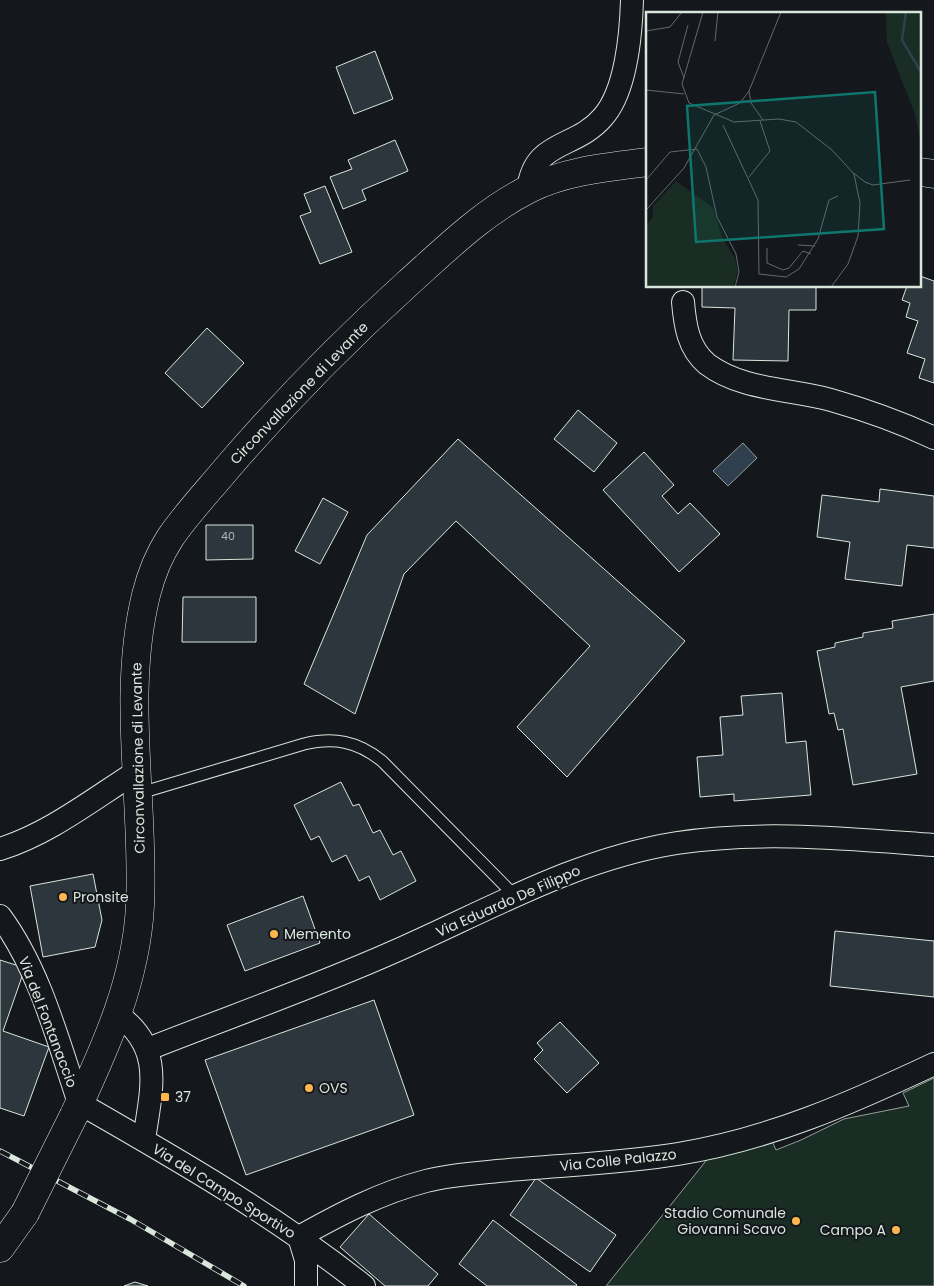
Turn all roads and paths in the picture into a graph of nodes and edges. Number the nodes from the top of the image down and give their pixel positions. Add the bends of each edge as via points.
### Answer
1 (632, 0) edge
2 (646, 162) edge
3 (528, 190) junction
4 (683, 302) dead end
5 (934, 438) edge
6 (136, 783) junction
7 (934, 845) edge
8 (0, 849) edge
9 (514, 896) junction
10 (0, 916) edge
11 (118, 1014) junction
12 (148, 1049) junction
13 (934, 1064) edge
14 (76, 1109) junction
15 (144, 1140) junction
16 (299, 1237) junction
17 (0, 1248) edge
18 (306, 1286) edge
19 (364, 1286) edge

1 - 3 street via 628,46 612,105 589,129 540,157 531,170
2 - 3 main road, Circonvallazione di Levante via 572,174
3 - 6 main road, Circonvallazione di Levante via 490,213 459,238 370,319 255,437 173,534 151,580 139,631 135,672
4 - 5 street via 686,330 693,346 702,359 716,369 752,384 829,399 861,409
6 - 8 street
6 - 9 lane via 304,744 346,741 382,761
6 - 11 main road, Circonvallazione di Levante via 140,908 131,970
7 - 9 street, Via Eduardo De Filippo via 803,838 694,841 603,862
9 - 12 street, Via Eduardo De Filippo via 391,954
10 - 14 street, Via del Fontanaccio via 36,986
11 - 12 street via 134,1026
11 - 14 main road, Circonvallazione di Levante
12 - 15 street via 152,1082
13 - 16 street, Via Colle Palazzo via 844,1106 770,1133 677,1154 427,1180 368,1201
14 - 15 street, Via del Campo Sportivo
14 - 17 main road, Circonvallazione di Levante, bridge via 25,1213
15 - 16 street, Via del Campo Sportivo
16 - 18 street via 306,1266
16 - 19 street, Via del Campo Sportivo

